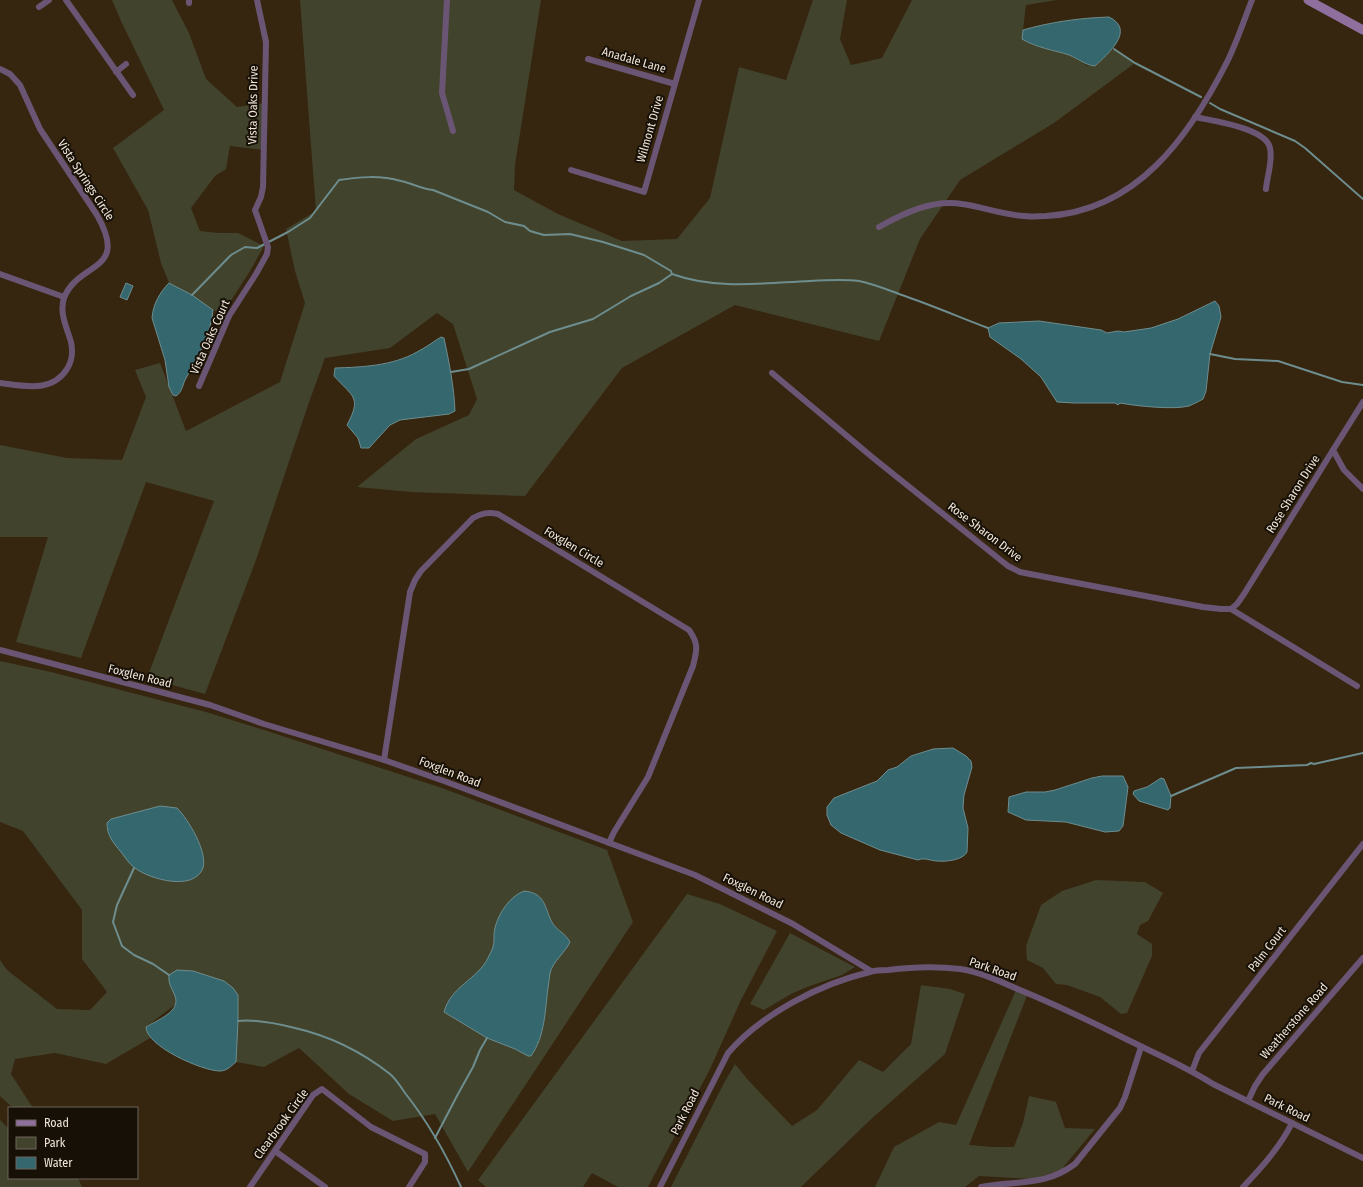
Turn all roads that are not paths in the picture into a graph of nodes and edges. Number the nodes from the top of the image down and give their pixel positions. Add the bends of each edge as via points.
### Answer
1 (49, 0) edge
2 (66, 0) edge
3 (257, 0) edge
4 (447, 0) edge
5 (699, 0) edge
6 (1252, 0) edge
7 (1308, 0) edge
8 (38, 8) dead end
9 (1363, 30) edge
10 (588, 58) dead end
11 (126, 64) dead end
12 (0, 69) edge
13 (116, 72) junction
14 (675, 84) junction
15 (133, 95) dead end
16 (1195, 117) junction
17 (453, 131) dead end
18 (572, 170) dead end
19 (1266, 189) dead end
20 (255, 210) joint
21 (879, 226) dead end
22 (0, 274) edge
23 (64, 297) junction
24 (772, 373) dead end
25 (0, 383) edge
26 (199, 386) dead end
27 (1363, 402) edge
28 (1333, 450) junction
29 (1363, 489) edge
30 (1231, 609) junction
31 (0, 650) edge
32 (1357, 686) dead end
33 (384, 760) junction
34 (609, 843) junction
35 (1363, 844) edge
36 (1363, 958) edge
37 (871, 971) junction
38 (1141, 1047) junction
39 (1192, 1071) junction
40 (1248, 1101) junction
41 (1292, 1123) junction
42 (275, 1151) junction
43 (1363, 1158) edge
44 (250, 1187) edge
45 (325, 1187) edge
46 (409, 1187) edge
47 (660, 1187) edge
48 (981, 1187) edge
49 (1243, 1187) edge

1 - 8 street
2 - 13 street
3 - 20 street, Vista Oaks Drive via 266,42 262,187
4 - 17 street via 442,92
5 - 14 street, Wilmont Drive
6 - 16 street via 1227,61
7 - 9 street
10 - 14 street, Anadale Lane
11 - 13 street
12 - 23 street, Vista Springs Circle via 10,74 20,85 40,129 98,215 107,235 108,248 105,258 74,283
13 - 15 street
14 - 18 street, Wilmont Drive via 644,192
16 - 19 street via 1256,133 1266,140 1271,156
16 - 21 street via 1163,159 1146,175 1121,194 1092,207 1062,215 1026,217 961,204 938,204 902,214
20 - 26 street, Vista Oaks Court via 268,247 267,254 229,316
22 - 23 street
23 - 25 street via 62,315 72,345 70,361 65,372 44,386
24 - 30 street, Rose Sharon Drive via 1008,566 1030,574 1203,607
27 - 28 street, Rose Sharon Drive
28 - 29 street via 1344,470
28 - 30 street, Rose Sharon Drive via 1244,594
30 - 32 street, Rose Sharon Drive
31 - 33 street, Foxglen Road via 210,705
33 - 34 street, Foxglen Road
33 - 34 street, Foxglen Circle via 409,599 415,580 473,518 489,512 498,514 689,630 695,639 697,646 693,666 648,777
34 - 37 street, Foxglen Road via 724,889 793,924
35 - 39 street, Palm Court via 1200,1053
36 - 40 street, Weatherstone Road via 1263,1074
37 - 38 street, Park Road via 930,967 977,973 1053,1004
37 - 47 street, Park Road via 842,980 803,998 756,1025 738,1042 728,1053
38 - 39 street, Park Road
38 - 48 street via 1120,1108 1062,1176 1043,1183
39 - 40 street, Park Road
40 - 41 street, Park Road
41 - 43 street, Park Road
41 - 49 street via 1282,1142
42 - 44 street, Clearbrook Circle
42 - 45 street
42 - 46 street, Clearbrook Circle via 313,1095 322,1089 370,1127 425,1154 426,1162

